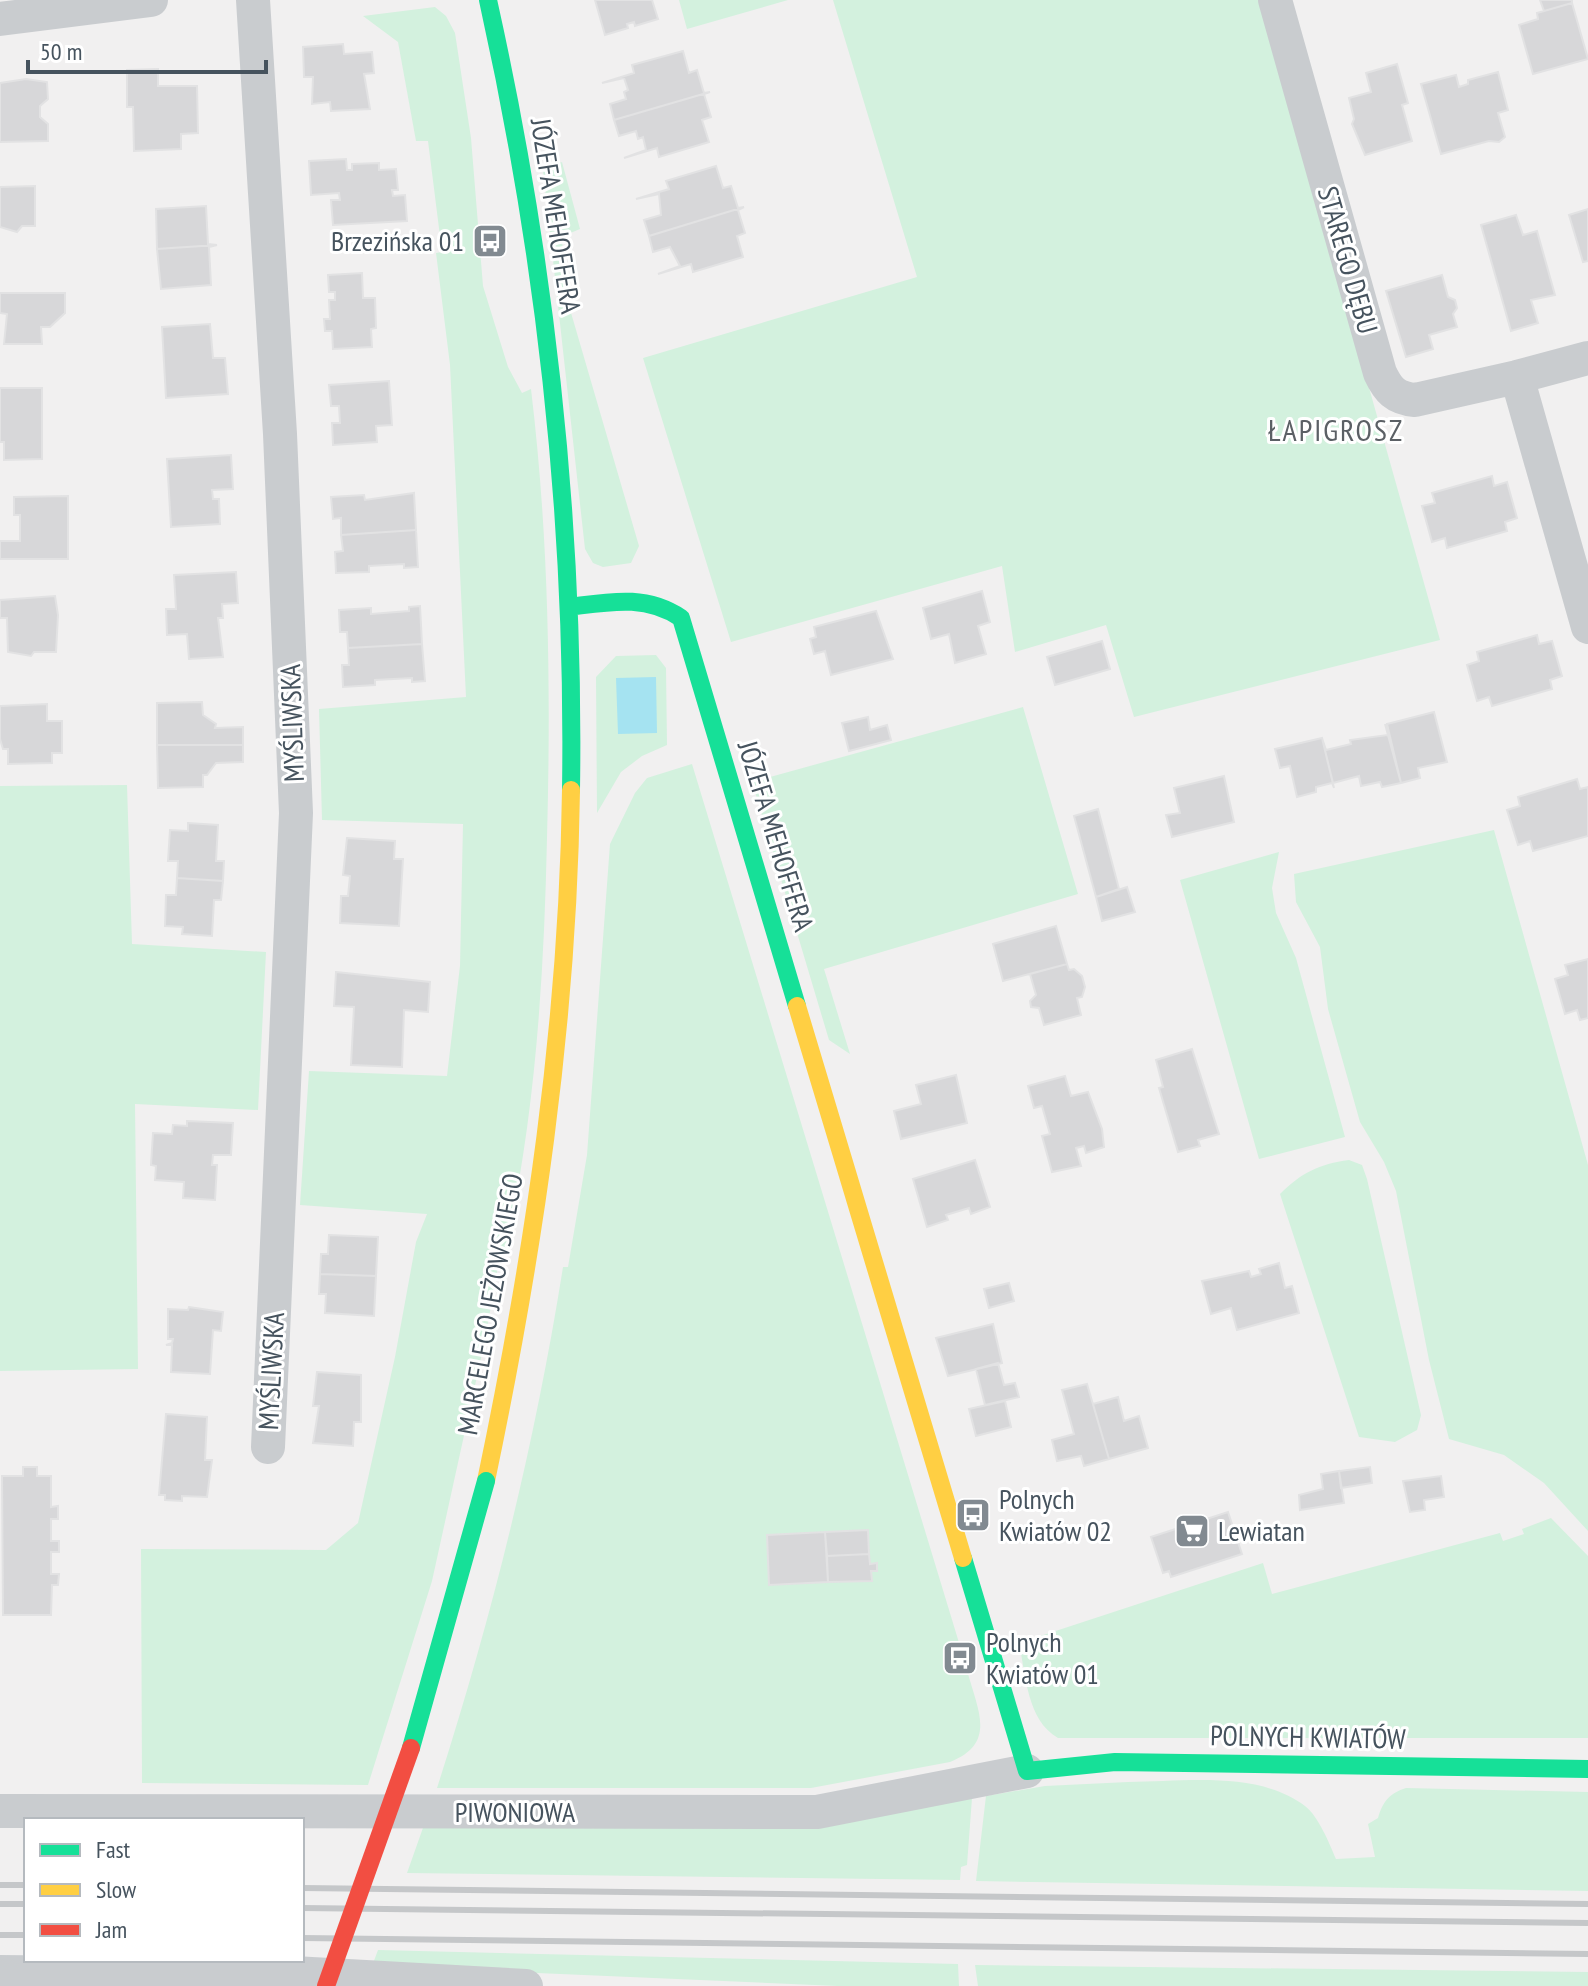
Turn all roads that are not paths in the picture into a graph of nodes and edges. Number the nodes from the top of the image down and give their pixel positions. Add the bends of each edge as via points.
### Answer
1 (151, 0) edge
2 (253, 0) edge
3 (488, 0) edge
4 (1275, 0) edge
5 (0, 19) edge
6 (1588, 358) edge
7 (1517, 377) junction
8 (569, 607) junction
9 (1588, 627) edge
10 (268, 1447) dead end
11 (1588, 1769) edge
12 (1027, 1771) junction
13 (0, 1811) edge
14 (0, 1972) edge
15 (213, 1980) edge
16 (426, 1984) edge
17 (326, 1986) edge
18 (526, 1986) edge

1 - 5 street
2 - 10 street, MYŚLIWSKA via 280,434 296,813
3 - 8 street, JÓZEFA MEHOFFERA via 534,233
4 - 7 street, STAREGO DĘBU via 1388,389 1415,400
6 - 7 street, STAREGO DĘBU
7 - 9 street
8 - 12 street, JÓZEFA MEHOFFERA via 649,599 681,618
8 - 17 street, MARCELEGO JEŻOWSKIEGO, bridge via 564,968 519,1324 449,1626 409,1759
11 - 12 street, POLNYCH KWIATÓW via 1115,1762
12 - 13 street, PIWONIOWA via 817,1812
14 - 15 street
15 - 16 street via 238,1970 393,1976
16 - 18 street

